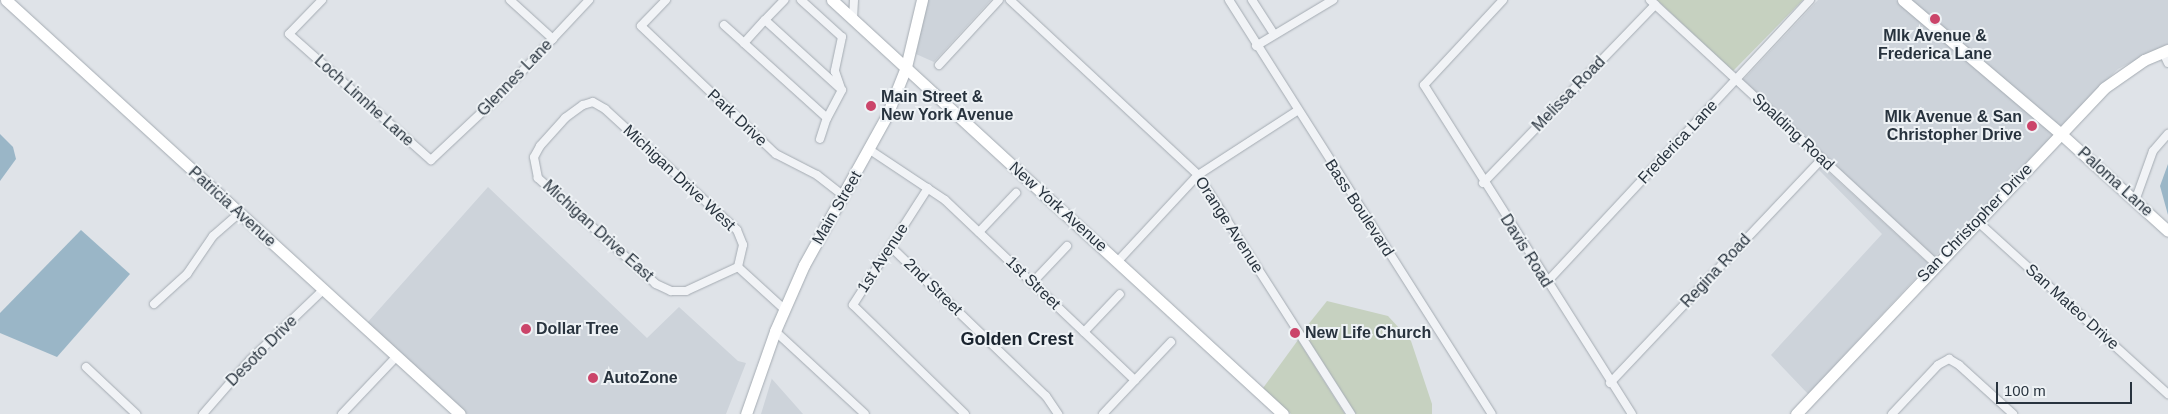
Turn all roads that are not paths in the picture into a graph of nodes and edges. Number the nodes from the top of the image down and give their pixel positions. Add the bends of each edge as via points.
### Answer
1 (6, 0) edge
2 (322, 0) edge
3 (510, 0) edge
4 (589, 0) edge
5 (666, 0) edge
6 (784, 0) edge
7 (801, 0) edge
8 (832, 0) edge
9 (854, 0) edge
10 (922, 0) edge
11 (998, 0) edge
12 (1010, 0) edge
13 (1229, 0) edge
14 (1252, 0) edge
15 (1333, 0) edge
16 (1503, 0) edge
17 (1810, 0) edge
18 (1903, 0) edge
19 (1652, 2) edge
20 (853, 19) junction
21 (765, 20) junction
22 (724, 25) dead end
23 (1274, 34) junction
24 (553, 39) junction
25 (744, 43) junction
26 (1256, 46) junction
27 (2166, 55) edge
28 (939, 65) dead end
29 (906, 67) junction
30 (1736, 80) junction
31 (842, 90) junction
32 (1297, 111) junction
33 (827, 118) junction
34 (2061, 134) junction
35 (2168, 134) edge
36 (820, 139) dead end
37 (870, 150) junction
38 (439, 154) joint
39 (1822, 159) junction
40 (1198, 175) junction
41 (538, 178) joint
42 (1483, 183) junction
43 (928, 188) junction
44 (1016, 193) dead end
45 (843, 195) junction
46 (2135, 201) junction
47 (239, 213) junction
48 (1977, 221) junction
49 (2168, 231) edge
50 (979, 232) junction
51 (891, 246) junction
52 (1067, 246) dead end
53 (1118, 261) junction
54 (1936, 264) junction
55 (738, 267) junction
56 (1032, 283) junction
57 (1546, 283) junction
58 (323, 290) junction
59 (1120, 294) dead end
60 (154, 304) dead end
61 (784, 309) junction
62 (775, 331) junction
63 (1084, 332) junction
64 (1171, 342) dead end
65 (397, 356) junction
66 (86, 367) dead end
67 (1135, 380) junction
68 (1610, 383) junction
69 (2168, 394) edge
70 (136, 414) edge
71 (203, 414) edge
72 (342, 414) edge
73 (460, 414) edge
74 (746, 414) edge
75 (865, 414) edge
76 (965, 414) edge
77 (1058, 414) edge
78 (1103, 414) edge
79 (1283, 414) edge
80 (1351, 414) edge
81 (1492, 414) edge
82 (1632, 414) edge
83 (1796, 414) edge
84 (1892, 414) edge
85 (2013, 414) edge

1 - 47 street, Patricia Avenue
2 - 38 street, Loch Linnhe Lane via 288,34 431,160
3 - 24 street
4 - 24 street, Glennes Lane
5 - 45 street, Park Drive via 641,26 776,154 816,175
6 - 21 street
7 - 31 street via 842,37 835,71
8 - 20 street, New York Avenue
9 - 20 street
10 - 29 street, Main Street
11 - 28 street
12 - 40 street, Orange Avenue
13 - 26 street, Bass Boulevard
14 - 23 street
15 - 23 street
16 - 42 street, Davis Road via 1424,85
17 - 30 street, Frederica Lane
18 - 34 street, Paloma Lane
19 - 30 street, Spalding Road
19 - 42 street, Melissa Road
20 - 29 street, New York Avenue
21 - 25 street
21 - 31 street
22 - 25 street
23 - 26 street
24 - 38 street, Glennes Lane
25 - 33 street
26 - 32 street, Bass Boulevard
27 - 34 street, San Christopher Drive via 2121,73
29 - 37 street, Main Street
29 - 53 street, New York Avenue
30 - 39 street, Spalding Road
30 - 57 street, Frederica Lane
31 - 33 street
32 - 40 street
32 - 81 street, Bass Boulevard
33 - 36 street
34 - 46 street, Paloma Lane
34 - 48 street, San Christopher Drive
35 - 46 street via 2153,151
37 - 43 street
37 - 45 street, Main Street
39 - 54 street, Spalding Road
39 - 68 street, Regina Road
40 - 53 street
40 - 80 street, Orange Avenue
41 - 55 street, Michigan Drive East via 656,284 671,291 686,291
41 - 55 street, Michigan Drive West via 534,157 540,146 565,118 593,102 605,109 737,230 743,246
42 - 57 street, Davis Road
43 - 50 street, 1st Street
43 - 51 street, 1st Avenue
44 - 50 street
45 - 61 street, Main Street
46 - 49 street, Paloma Lane
47 - 58 street, Patricia Avenue
47 - 60 street via 213,236 188,274
48 - 54 street, San Christopher Drive
48 - 69 street, San Mateo Drive
50 - 56 street, 1st Street
51 - 76 street, 1st Avenue via 853,305
51 - 77 street, 2nd Street via 1046,396
52 - 56 street
53 - 79 street, New York Avenue
54 - 83 street, San Christopher Drive
55 - 61 street
56 - 63 street, 1st Street
57 - 68 street, Davis Road
58 - 65 street, Patricia Avenue
58 - 71 street, Desoto Drive via 244,367
59 - 63 street
61 - 62 street, Main Street
62 - 74 street, Main Street
62 - 75 street
63 - 67 street, 1st Street
64 - 67 street
65 - 72 street
65 - 73 street, Patricia Avenue
66 - 70 street
67 - 78 street
68 - 82 street, Davis Road
84 - 85 street via 1938,365 1949,359

